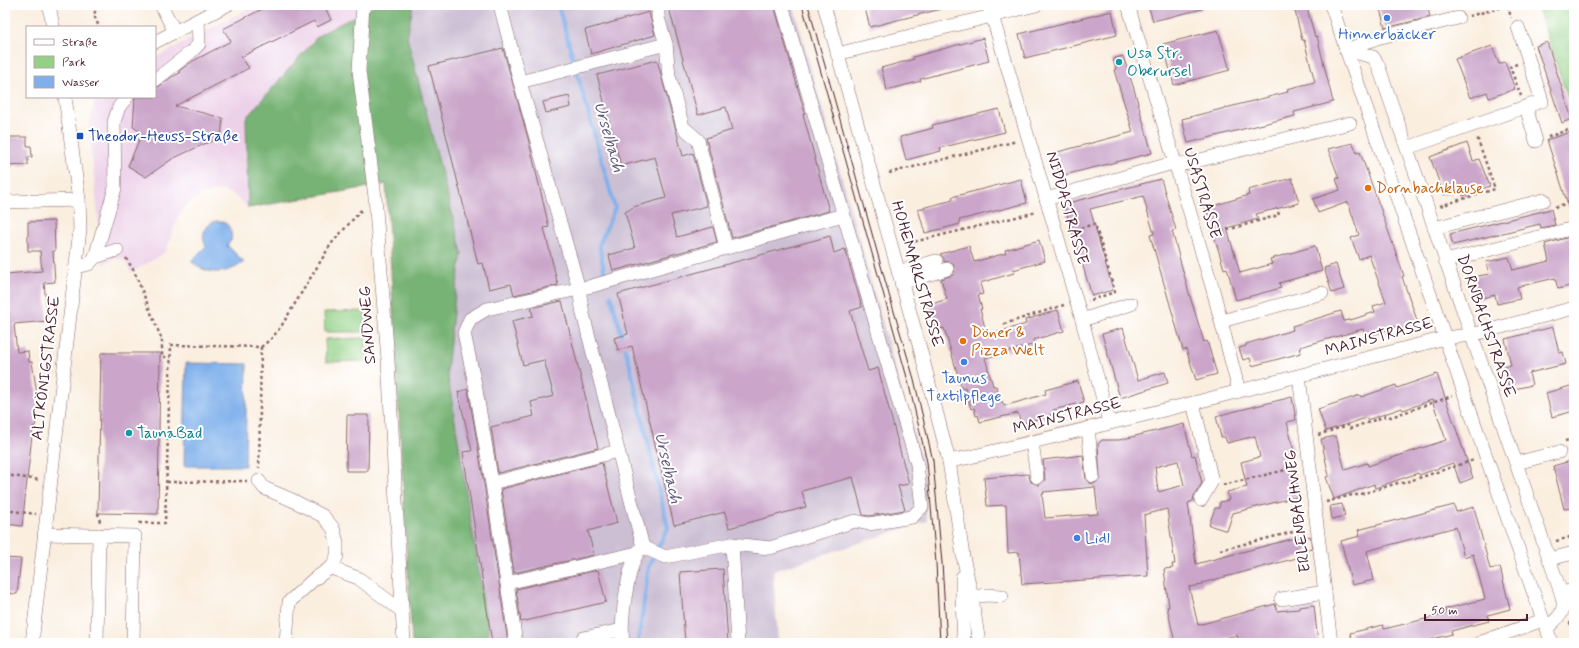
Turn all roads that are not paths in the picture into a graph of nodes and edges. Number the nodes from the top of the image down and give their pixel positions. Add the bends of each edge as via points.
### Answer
1 (49, 5) edge
2 (161, 5) edge
3 (227, 5) edge
4 (363, 5) edge
5 (500, 5) edge
6 (658, 5) edge
7 (782, 5) edge
8 (824, 5) edge
9 (1036, 5) edge
10 (1128, 5) edge
11 (1332, 5) edge
12 (991, 11) edge
13 (1458, 18) road end
14 (198, 20) junction
15 (53, 26) edge
16 (1518, 27) dead end
17 (175, 32) junction
18 (156, 42) edge
19 (666, 44) junction
20 (1346, 50) junction
21 (837, 54) junction
22 (156, 79) edge
23 (520, 82) junction
24 (65, 98) edge
25 (126, 98) edge
26 (1526, 107) junction
27 (1350, 123) dead end
28 (1536, 141) road end
29 (1407, 148) junction
30 (1175, 163) junction
31 (79, 200) junction
32 (1544, 200) road end
33 (5, 202) edge
34 (1048, 204) junction
35 (843, 215) junction
36 (1434, 228) junction
37 (1574, 228) edge
38 (726, 247) junction
39 (118, 250) road end
40 (95, 257) junction
41 (936, 261) dead end
42 (1445, 261) junction
43 (76, 267) junction
44 (947, 269) dead end
45 (900, 278) junction
46 (578, 289) junction
47 (1322, 293) dead end
48 (1131, 304) dead end
49 (1574, 308) edge
50 (1082, 320) junction
51 (1222, 321) junction
52 (1471, 335) junction
53 (1445, 338) junction
54 (1299, 376) junction
55 (1239, 391) junction
56 (1193, 403) junction
57 (1109, 422) junction
58 (1088, 428) junction
59 (1032, 442) junction
60 (618, 451) junction
61 (1559, 452) dead end
62 (949, 461) junction
63 (1516, 463) junction
64 (1093, 476) dead end
65 (1037, 478) dead end
66 (259, 481) road end
67 (492, 483) junction
68 (1201, 500) dead end
69 (100, 528) junction
70 (44, 534) junction
71 (732, 544) junction
72 (643, 550) junction
73 (1574, 553) edge
74 (1549, 559) junction
75 (331, 568) junction
76 (507, 583) junction
77 (1325, 592) junction
78 (1002, 596) dead end
79 (1567, 596) edge
80 (967, 598) junction
81 (1281, 599) dead end
82 (402, 611) junction
83 (1545, 624) junction
84 (622, 637) edge
85 (32, 643) edge
86 (97, 643) edge
87 (133, 643) edge
88 (286, 643) edge
89 (404, 643) edge
90 (516, 643) edge
91 (584, 643) edge
92 (738, 643) edge
93 (964, 643) edge
94 (978, 643) edge
95 (1331, 643) edge
96 (1479, 643) edge
97 (1551, 643) edge
98 (1559, 643) edge

1 - 15 street
2 - 17 street
3 - 14 street
4 - 82 street, SANDWEG via 359,71 375,197 388,360
5 - 23 street
6 - 19 street via 658,18
7 - 35 street
8 - 21 street, HOHEMARKSTRASSE
9 - 12 street
10 - 30 street, USASTRASSE
11 - 20 street
12 - 21 street
12 - 34 street, NIDDASTRASSE
13 - 20 street via 1377,38
14 - 17 street
14 - 22 street via 199,44
16 - 26 street via 1542,101
17 - 18 street
19 - 23 street
19 - 38 street via 669,76 683,127 698,140
20 - 29 street, DORNBACHSTRASSE via 1376,61
20 - 53 street
21 - 45 street, HOHEMARKSTRASSE
23 - 46 street
24 - 31 street, ALTKÖNIGSTRASSE
25 - 40 street via 119,107 114,122 115,188
26 - 28 street
26 - 29 street
27 - 30 street via 1184,164
29 - 36 street, DORNBACHSTRASSE
30 - 34 street
30 - 51 street, USASTRASSE
31 - 33 street
31 - 43 street, ALTKÖNIGSTRASSE via 80,229
32 - 36 street
34 - 50 street, NIDDASTRASSE
35 - 38 street
35 - 71 street via 916,464 922,507 912,517 869,524 855,521 770,548
36 - 42 street, DORNBACHSTRASSE
37 - 42 street
38 - 46 street
39 - 40 street
40 - 43 street via 89,264
41 - 45 street
42 - 52 street, DORNBACHSTRASSE
43 - 70 street, ALTKÖNIGSTRASSE
44 - 45 street
45 - 62 street, HOHEMARKSTRASSE
46 - 60 street
46 - 67 street via 487,309 470,319 464,333
47 - 51 street
48 - 50 street
49 - 52 street, MAINSTRASSE
50 - 57 street, NIDDASTRASSE
51 - 55 street, USASTRASSE
52 - 53 street, MAINSTRASSE
52 - 63 street, DORNBACHSTRASSE
53 - 54 street, MAINSTRASSE
53 - 83 street
54 - 55 street, MAINSTRASSE
54 - 77 street, ERLENBACHWEG
55 - 56 street, MAINSTRASSE
56 - 57 street, MAINSTRASSE
56 - 68 street via 1212,481
57 - 58 street, MAINSTRASSE
58 - 59 street, MAINSTRASSE
58 - 64 street
59 - 62 street, MAINSTRASSE
59 - 65 street
60 - 67 street
60 - 72 street
61 - 63 street
62 - 80 street, HOHEMARKSTRASSE
63 - 74 street, DORNBACHSTRASSE
66 - 75 street via 264,488 323,516 333,528 337,556
67 - 76 street
69 - 70 street
69 - 86 street
69 - 87 street via 134,536
70 - 85 street, ALTKÖNIGSTRASSE
71 - 72 street via 665,557
71 - 92 street
72 - 76 street
72 - 84 street via 629,578
73 - 74 street
74 - 79 street, DORNBACHSTRASSE
75 - 82 street via 358,578
75 - 88 street via 289,602
76 - 90 street
77 - 81 street
77 - 95 street, ERLENBACHWEG
78 - 80 street
79 - 83 street, DORNBACHSTRASSE via 1558,618
80 - 93 street, HOHEMARKSTRASSE
80 - 94 street, HOHEMARKSTRASSE
82 - 89 street, SANDWEG
83 - 96 street
83 - 97 street
83 - 98 street
84 - 91 street via 583,638

